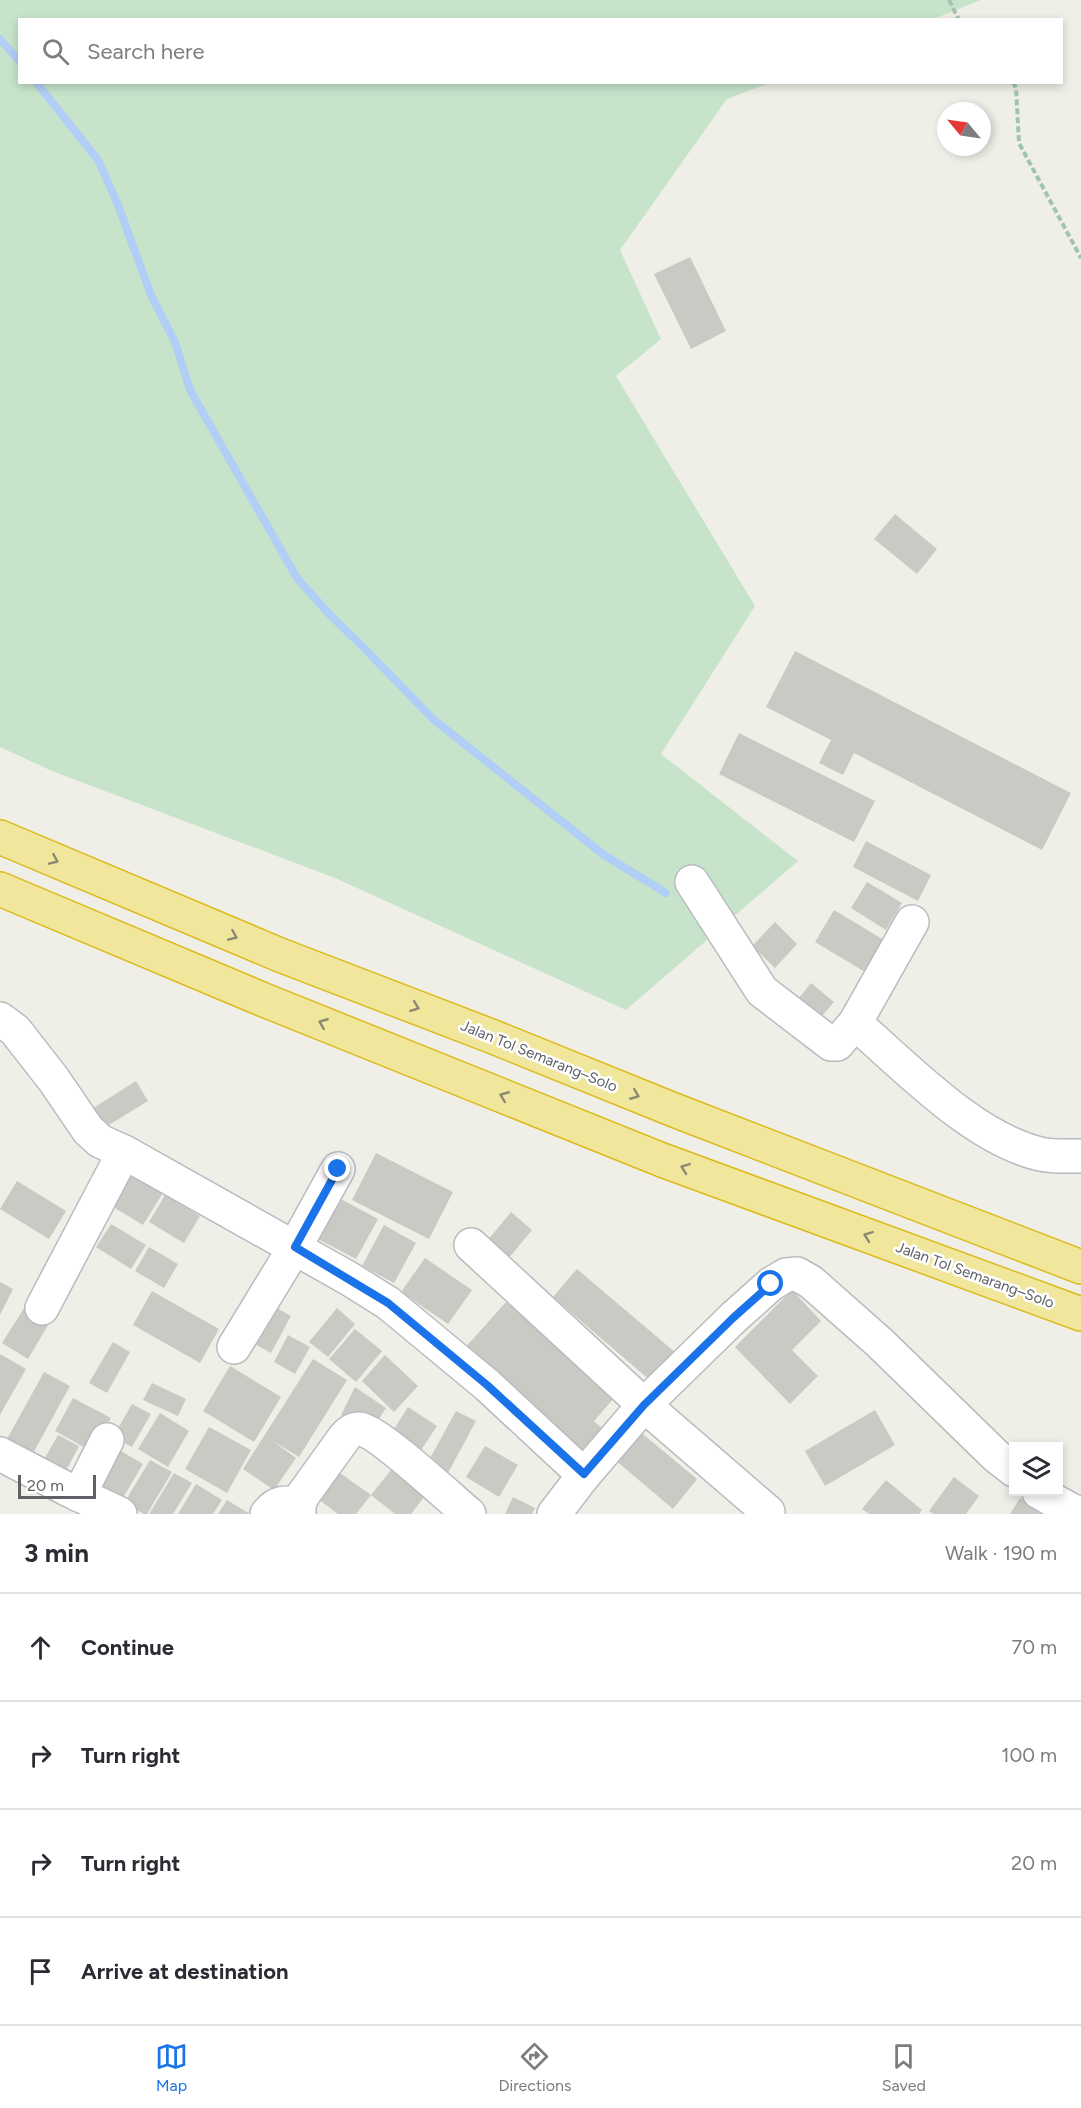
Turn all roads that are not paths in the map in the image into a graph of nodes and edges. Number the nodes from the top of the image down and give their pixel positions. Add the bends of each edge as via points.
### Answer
1 (0, 837) edge
2 (692, 882) dead end
3 (0, 889) edge
4 (912, 922) dead end
5 (0, 1019) edge
6 (847, 1032) junction
7 (124, 1152) junction
8 (1081, 1156) edge
9 (338, 1169) dead end
10 (471, 1245) dead end
11 (295, 1247) junction
12 (1081, 1267) edge
13 (42, 1308) dead end
14 (1081, 1314) edge
15 (234, 1347) dead end
16 (644, 1405) junction
17 (107, 1440) dead end
18 (0, 1454) edge
19 (1009, 1466) edge
20 (584, 1474) junction
21 (79, 1495) junction
22 (1047, 1496) edge
23 (299, 1509) edge
24 (567, 1509) edge
25 (768, 1512) dead end
26 (120, 1514) edge
27 (267, 1514) edge
28 (469, 1514) edge
29 (1080, 1514) edge

1 -> 12 highway, Jalan Tol Semarang–Solo via 280,956
2 - 6 street via 762,991 831,1044
14 -> 3 highway, Jalan Tol Semarang–Solo via 662,1160
4 - 6 street
5 - 7 street via 15,1030 88,1130 100,1141
6 - 8 street via 978,1127 1012,1146 1042,1155
7 - 11 street
7 - 13 street
9 - 11 street
10 - 16 street
11 - 15 street
11 - 20 street via 388,1303 487,1385
16 - 19 street via 771,1284 786,1275 797,1274 880,1343
16 - 20 street
16 - 25 street
17 - 21 street
18 - 21 street
20 - 24 street
21 - 26 street
22 - 29 street
23 - 27 street via 284,1502 273,1506
23 - 28 street via 303,1495 344,1438 360,1429 387,1445

